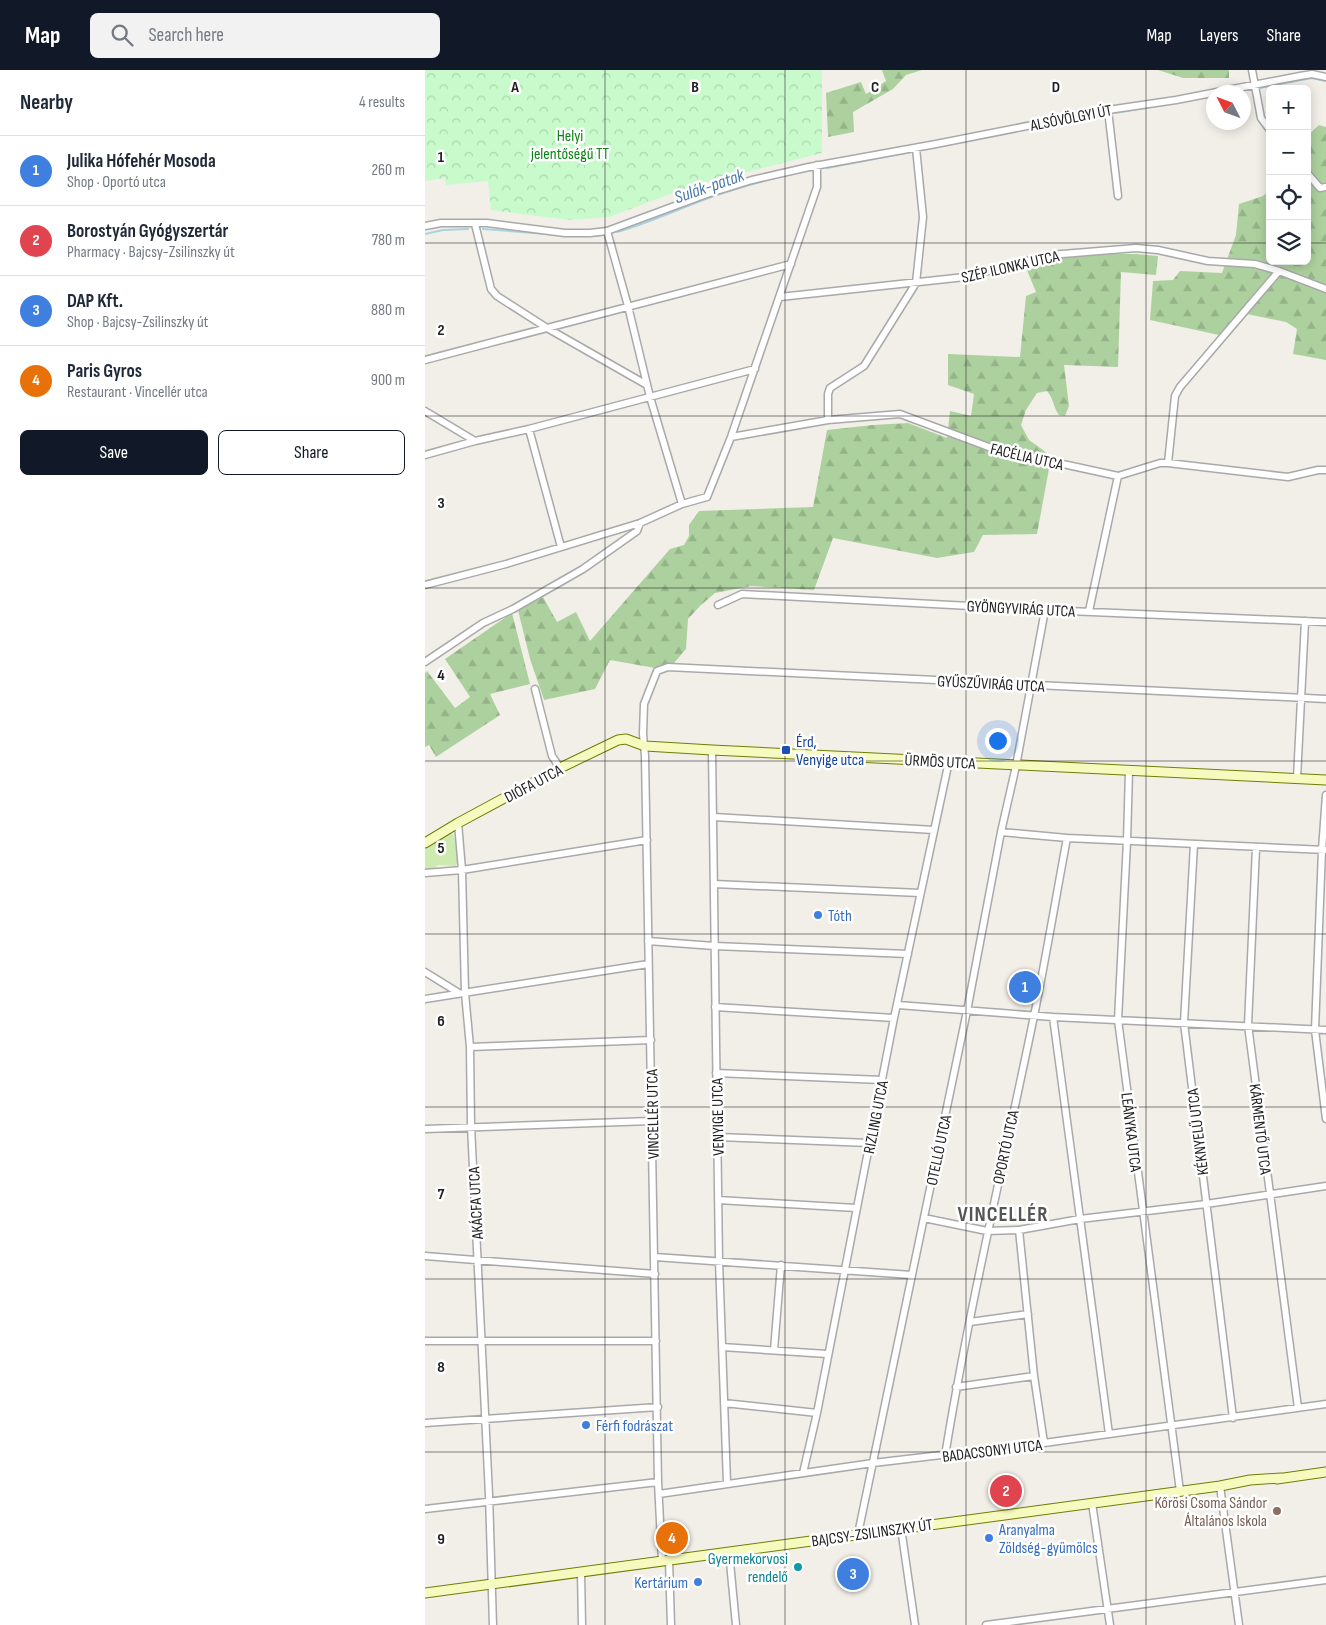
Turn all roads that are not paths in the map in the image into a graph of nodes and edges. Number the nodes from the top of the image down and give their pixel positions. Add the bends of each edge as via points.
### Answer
1 (1252, 70) edge
2 (1326, 77) edge
3 (1255, 84) junction
4 (1108, 110) junction
5 (1266, 125) edge
6 (916, 148) junction
7 (817, 165) junction
8 (1309, 175) edge
9 (1326, 187) edge
10 (1118, 196) dead end
11 (475, 224) junction
12 (425, 226) edge
13 (607, 231) junction
14 (791, 264) junction
15 (1279, 271) junction
16 (916, 284) junction
17 (1326, 289) edge
18 (780, 296) junction
19 (628, 306) junction
20 (547, 328) junction
21 (425, 360) edge
22 (755, 369) junction
23 (647, 385) junction
24 (649, 397) junction
25 (425, 411) edge
26 (828, 420) junction
27 (529, 430) junction
28 (731, 437) junction
29 (475, 441) junction
30 (425, 455) edge
31 (1169, 462) junction
32 (1326, 470) edge
33 (1118, 476) junction
34 (682, 504) junction
35 (640, 523) junction
36 (561, 547) junction
37 (425, 585) edge
38 (718, 605) dead end
39 (1045, 610) junction
40 (1089, 611) junction
41 (1305, 621) junction
42 (1326, 622) edge
43 (425, 662) edge
44 (657, 671) joint
45 (1030, 685) junction
46 (535, 689) dead end
47 (1301, 698) junction
48 (1326, 699) edge
49 (645, 746) junction
50 (712, 750) junction
51 (949, 762) junction
52 (1016, 766) junction
53 (560, 768) junction
54 (1129, 770) junction
55 (1297, 778) junction
56 (1326, 780) edge
57 (1326, 795) edge
58 (714, 817) junction
59 (457, 823) junction
60 (934, 830) junction
61 (1001, 832) junction
62 (1067, 838) junction
63 (647, 840) junction
64 (1127, 841) junction
65 (425, 843) edge
66 (1194, 844) junction
67 (1257, 848) junction
68 (1324, 850) edge
69 (462, 870) junction
70 (425, 873) edge
71 (714, 884) junction
72 (920, 893) junction
73 (648, 941) junction
74 (714, 946) junction
75 (908, 954) junction
76 (648, 964) junction
77 (425, 972) edge
78 (462, 993) junction
79 (425, 999) edge
80 (898, 1005) junction
81 (715, 1007) junction
82 (967, 1011) junction
83 (1034, 1015) junction
84 (1053, 1017) junction
85 (894, 1018) junction
86 (1117, 1020) junction
87 (1184, 1023) junction
88 (1248, 1025) junction
89 (1315, 1030) junction
90 (1326, 1030) edge
91 (651, 1040) junction
92 (470, 1047) junction
93 (715, 1073) junction
94 (882, 1080) junction
95 (1326, 1119) edge
96 (651, 1121) junction
97 (471, 1126) junction
98 (425, 1129) edge
99 (717, 1136) junction
100 (869, 1143) junction
101 (1326, 1186) edge
102 (1269, 1196) junction
103 (718, 1200) junction
104 (1206, 1204) junction
105 (857, 1208) junction
106 (1143, 1211) junction
107 (925, 1218) junction
108 (1080, 1219) junction
109 (1019, 1230) junction
110 (987, 1231) junction
111 (425, 1256) edge
112 (655, 1257) junction
113 (477, 1260) junction
114 (719, 1261) junction
115 (781, 1265) junction
116 (845, 1269) junction
117 (655, 1274) junction
118 (912, 1275) junction
119 (1028, 1314) junction
120 (970, 1322) junction
121 (425, 1341) edge
122 (656, 1341) junction
123 (481, 1342) junction
124 (722, 1347) junction
125 (774, 1350) junction
126 (827, 1354) junction
127 (1035, 1376) junction
128 (956, 1387) junction
129 (724, 1403) junction
130 (1326, 1404) edge
131 (658, 1407) junction
132 (1298, 1408) junction
133 (817, 1413) junction
134 (1233, 1418) junction
135 (485, 1419) junction
136 (425, 1423) edge
137 (1171, 1426) junction
138 (1109, 1434) junction
139 (1044, 1444) junction
140 (945, 1456) junction
141 (873, 1463) junction
142 (1326, 1472) edge
143 (803, 1473) junction
144 (658, 1482) junction
145 (727, 1483) junction
146 (1220, 1486) junction
147 (1180, 1491) junction
148 (659, 1494) junction
149 (489, 1500) junction
150 (1092, 1503) junction
151 (425, 1509) edge
152 (901, 1528) junction
153 (858, 1534) junction
154 (729, 1552) junction
155 (665, 1560) junction
156 (581, 1572) junction
157 (1326, 1580) edge
158 (491, 1584) junction
159 (1234, 1592) junction
160 (425, 1593) edge
161 (1108, 1609) junction
162 (493, 1625) edge
163 (582, 1625) edge
164 (671, 1625) edge
165 (736, 1625) edge
166 (915, 1625) edge
167 (986, 1625) edge
168 (1110, 1625) edge
169 (1239, 1625) edge

1 - 3 street
2 - 3 street, ALSÓVÖLGYI ÚT via 1312,74
3 - 4 street, ALSÓVÖLGYI ÚT
3 - 5 street via 1261,118
4 - 6 street, ALSÓVÖLGYI ÚT
4 - 10 street
6 - 7 street, ALSÓVÖLGYI ÚT
6 - 16 street via 923,217
7 - 13 street, ALSÓVÖLGYI ÚT via 707,194
7 - 14 street via 817,187
8 - 9 street via 1320,188
11 - 12 street, ALSÓVÖLGYI ÚT
11 - 13 street, ALSÓVÖLGYI ÚT via 565,233
11 - 20 street via 491,289
13 - 19 street
14 - 18 street
14 - 19 street
15 - 16 street, SZÉP ILONKA UTCA via 1255,264 1208,261 1136,248 1054,254 965,277
15 - 17 street, SZÉP ILONKA UTCA
15 - 31 street via 1180,387 1175,396
16 - 18 street, SZÉP ILONKA UTCA
16 - 26 street via 864,366 830,388
18 - 22 street
19 - 20 street
19 - 23 street
20 - 21 street
20 - 23 street
22 - 24 street
22 - 28 street
23 - 24 street
24 - 27 street
24 - 34 street
25 - 29 street
26 - 28 street, FACÉLIA UTCA
26 - 33 street, FACÉLIA UTCA via 900,414 994,449
27 - 29 street
27 - 36 street
28 - 34 street via 710,492
29 - 30 street
31 - 32 street, FACÉLIA UTCA via 1288,477
31 - 33 street, FACÉLIA UTCA
33 - 40 street
34 - 35 street
35 - 36 street
35 - 43 street via 637,531 583,569 483,623
36 - 37 street
38 - 39 street, GYÖNGYVIRÁG UTCA via 743,594
39 - 40 street, GYÖNGYVIRÁG UTCA
39 - 45 street, OTELLÓ UTCA
40 - 41 street, GYÖNGYVIRÁG UTCA
41 - 42 street, GYÖNGYVIRÁG UTCA
41 - 47 street
44 - 45 street, GYŰSZŰVIRÁG UTCA via 668,668
44 - 49 street, VINCELLÉR UTCA via 644,704
45 - 47 street, GYŰSZŰVIRÁG UTCA
45 - 52 street, OTELLÓ UTCA
46 - 53 street via 552,756
47 - 48 street, GYŰSZŰVIRÁG UTCA
47 - 55 street
49 - 50 street, ÜRMÖS UTCA
49 - 53 street, DIÓFA UTCA via 618,740
49 - 63 street, VINCELLÉR UTCA
50 - 51 street, ÜRMÖS UTCA
50 - 58 street, VENYIGE UTCA
51 - 52 street, ÜRMÖS UTCA
51 - 60 street, RIZLING UTCA
52 - 54 street, ÜRMÖS UTCA
52 - 61 street, OTELLÓ UTCA
53 - 59 street, DIÓFA UTCA
54 - 55 street, ÜRMÖS UTCA
54 - 64 street, LEÁNYKA UTCA
55 - 56 street, ÜRMÖS UTCA
57 - 68 street
58 - 60 street
58 - 71 street, VENYIGE UTCA
59 - 65 street, DIÓFA UTCA
59 - 69 street, AKÁCFA UTCA
60 - 72 street, RIZLING UTCA
61 - 62 street
61 - 82 street, OTELLÓ UTCA
62 - 64 street
62 - 83 street, OPORTÓ UTCA
63 - 69 street
63 - 73 street, VINCELLÉR UTCA
64 - 66 street
64 - 86 street, LEÁNYKA UTCA
66 - 67 street
66 - 87 street, KÉKNYELŰ UTCA
67 - 68 street
67 - 88 street, KÁRMENTŐ UTCA
68 - 89 street
69 - 70 street
69 - 78 street, AKÁCFA UTCA
71 - 72 street
71 - 74 street, VENYIGE UTCA
72 - 75 street, RIZLING UTCA
73 - 74 street
73 - 76 street, VINCELLÉR UTCA
74 - 75 street
74 - 81 street, VENYIGE UTCA
75 - 80 street, RIZLING UTCA
76 - 78 street
76 - 91 street, VINCELLÉR UTCA
77 - 78 street
78 - 79 street
78 - 92 street, AKÁCFA UTCA
80 - 82 street
80 - 85 street, RIZLING UTCA
81 - 85 street
81 - 93 street, VENYIGE UTCA
82 - 83 street
82 - 107 street, OTELLÓ UTCA
83 - 84 street
83 - 110 street, OPORTÓ UTCA
84 - 86 street
84 - 108 street
85 - 94 street, RIZLING UTCA
86 - 87 street
86 - 106 street, LEÁNYKA UTCA
87 - 88 street
87 - 104 street, KÉKNYELŰ UTCA
88 - 89 street
88 - 102 street, KÁRMENTŐ UTCA
89 - 90 street
89 - 95 street
91 - 92 street
91 - 96 street, VINCELLÉR UTCA
92 - 97 street, AKÁCFA UTCA
93 - 94 street
93 - 99 street, VENYIGE UTCA
94 - 100 street, RIZLING UTCA
96 - 97 street
96 - 112 street, VINCELLÉR UTCA
97 - 98 street
97 - 113 street, AKÁCFA UTCA
99 - 100 street
99 - 103 street, VENYIGE UTCA
100 - 105 street, RIZLING UTCA
101 - 102 street
102 - 104 street
102 - 132 street, KÁRMENTŐ UTCA
103 - 105 street
103 - 114 street, VENYIGE UTCA
104 - 106 street
104 - 134 street, KÉKNYELŰ UTCA
105 - 116 street, RIZLING UTCA
106 - 108 street
106 - 137 street, LEÁNYKA UTCA
107 - 110 street
107 - 118 street, OTELLÓ UTCA
108 - 109 street
108 - 138 street
109 - 110 street
109 - 119 street
110 - 120 street, OPORTÓ UTCA
111 - 113 street
112 - 114 street
112 - 117 street, VINCELLÉR UTCA
113 - 117 street
113 - 123 street, AKÁCFA UTCA
114 - 115 street
114 - 124 street, VENYIGE UTCA
115 - 116 street
115 - 125 street
116 - 118 street
116 - 126 street, RIZLING UTCA
117 - 122 street, VINCELLÉR UTCA
118 - 141 street, OTELLÓ UTCA
119 - 120 street
119 - 127 street
120 - 128 street, OPORTÓ UTCA
121 - 123 street
122 - 123 street
122 - 131 street, VINCELLÉR UTCA
123 - 135 street, AKÁCFA UTCA
124 - 125 street
124 - 129 street, VENYIGE UTCA
125 - 126 street
126 - 133 street, RIZLING UTCA
127 - 128 street
127 - 139 street
128 - 140 street, OPORTÓ UTCA
129 - 133 street
129 - 145 street, VENYIGE UTCA
130 - 132 street, BADACSONYI UTCA
131 - 135 street
131 - 144 street, VINCELLÉR UTCA
132 - 134 street, BADACSONYI UTCA
133 - 143 street, RIZLING UTCA
134 - 137 street, BADACSONYI UTCA
135 - 136 street
135 - 149 street, AKÁCFA UTCA
137 - 138 street, BADACSONYI UTCA
137 - 147 street, LEÁNYKA UTCA
138 - 139 street, BADACSONYI UTCA
139 - 140 street, BADACSONYI UTCA
140 - 141 street, BADACSONYI UTCA
141 - 143 street, BADACSONYI UTCA
141 - 153 street, OTELLÓ UTCA
142 - 146 street, BAJCSY-ZSILINSZKY ÚT
143 - 145 street, BADACSONYI UTCA
144 - 148 street, VINCELLÉR UTCA
144 - 149 street
145 - 148 street, BADACSONYI UTCA
146 - 147 street, BAJCSY-ZSILINSZKY ÚT
146 - 159 street
147 - 150 street, BAJCSY-ZSILINSZKY ÚT
148 - 155 street, VINCELLÉR UTCA
149 - 151 street
149 - 158 street, AKÁCFA UTCA
150 - 152 street, BAJCSY-ZSILINSZKY ÚT
150 - 161 street
152 - 153 street, BAJCSY-ZSILINSZKY ÚT
152 - 166 street
153 - 154 street, BAJCSY-ZSILINSZKY ÚT
154 - 155 street, BAJCSY-ZSILINSZKY ÚT
154 - 165 street
155 - 156 street, BAJCSY-ZSILINSZKY ÚT
155 - 164 street, VINCELLÉR UTCA
156 - 158 street, BAJCSY-ZSILINSZKY ÚT
156 - 163 street
157 - 159 street
158 - 160 street, BAJCSY-ZSILINSZKY ÚT
158 - 162 street, AKÁCFA UTCA
159 - 161 street
159 - 169 street
161 - 167 street
161 - 168 street

